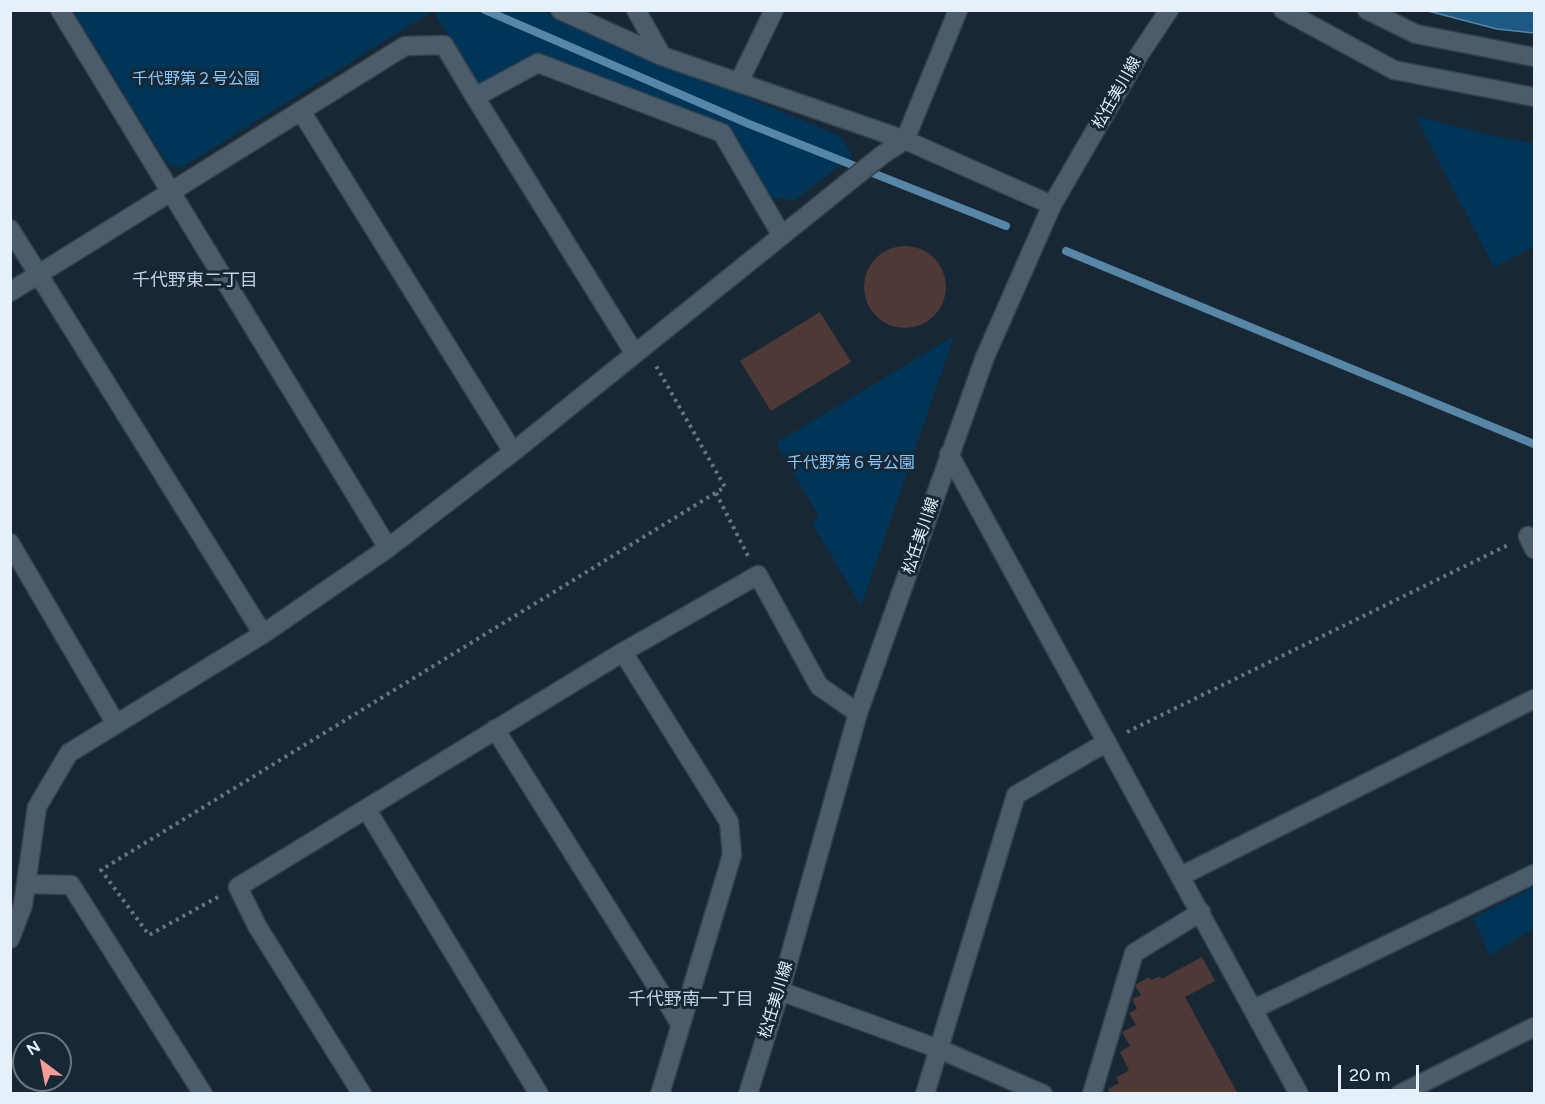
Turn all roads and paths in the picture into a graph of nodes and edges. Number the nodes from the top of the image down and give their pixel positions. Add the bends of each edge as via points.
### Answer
1 (60, 10) edge
2 (560, 10) edge
3 (636, 10) edge
4 (774, 10) edge
5 (958, 10) edge
6 (1169, 10) edge
7 (1283, 10) edge
8 (1366, 10) edge
9 (662, 56) junction
10 (1534, 57) edge
11 (739, 82) junction
12 (1534, 97) edge
13 (475, 98) junction
14 (301, 111) junction
15 (905, 140) junction
16 (171, 191) junction
17 (1052, 205) junction
18 (10, 229) edge
19 (782, 236) junction
20 (38, 274) junction
21 (10, 292) edge
22 (640, 351) junction
23 (513, 452) junction
24 (950, 454) junction
25 (716, 493) junction
26 (1531, 542) edge
27 (10, 543) edge
28 (388, 548) junction
29 (758, 575) junction
30 (263, 634) junction
31 (623, 652) junction
32 (1534, 699) edge
33 (858, 713) junction
34 (116, 724) junction
35 (495, 729) junction
36 (1107, 742) junction
37 (367, 810) junction
38 (1534, 874) edge
39 (1181, 876) junction
40 (26, 884) junction
41 (238, 887) junction
42 (1201, 912) junction
43 (10, 939) edge
44 (780, 991) junction
45 (1254, 1009) junction
46 (681, 1025) junction
47 (1534, 1027) edge
48 (939, 1048) junction
49 (203, 1094) edge
50 (362, 1094) edge
51 (539, 1094) edge
52 (660, 1094) edge
53 (748, 1094) edge
54 (925, 1094) edge
55 (1043, 1094) edge
56 (1092, 1094) edge
57 (1299, 1094) edge
58 (1401, 1094) edge

1 - 16 street
2 - 9 street
3 - 9 street
4 - 11 street
5 - 15 street
6 - 17 street, 松任美川線
7 - 12 street via 1394,70
8 - 10 street via 1416,34
9 - 11 street
11 - 15 street
13 - 14 street via 444,45 405,45
13 - 19 street via 538,63 722,133
13 - 22 street
14 - 16 street
14 - 23 street
15 - 17 street
15 - 19 street
16 - 20 street
16 - 28 street
17 - 24 street, 松任美川線 via 984,357
18 - 20 street
19 - 22 street
20 - 21 street
20 - 30 street
22 - 23 street
22 - 25 path via 724,487
23 - 28 street
24 - 33 street, 松任美川線
24 - 36 street
25 - 29 path
25 - 41 path via 101,870 149,935
26 - 36 path
27 - 34 street
28 - 30 street
29 - 31 street
29 - 33 street via 819,686
30 - 34 street
31 - 35 street
31 - 46 street via 729,822 732,855
32 - 39 street
33 - 44 street, 松任美川線
34 - 40 street via 69,753 37,807
35 - 37 street
35 - 46 street
36 - 39 street
36 - 48 street via 1016,795
37 - 41 street
37 - 51 street
38 - 45 street
39 - 42 street
40 - 43 street
40 - 49 street via 71,885
41 - 50 street via 257,926
42 - 45 street
42 - 56 street via 1134,952
44 - 48 street
44 - 53 street, 松任美川線
45 - 57 street
46 - 52 street
47 - 58 street
48 - 54 street
48 - 55 street

